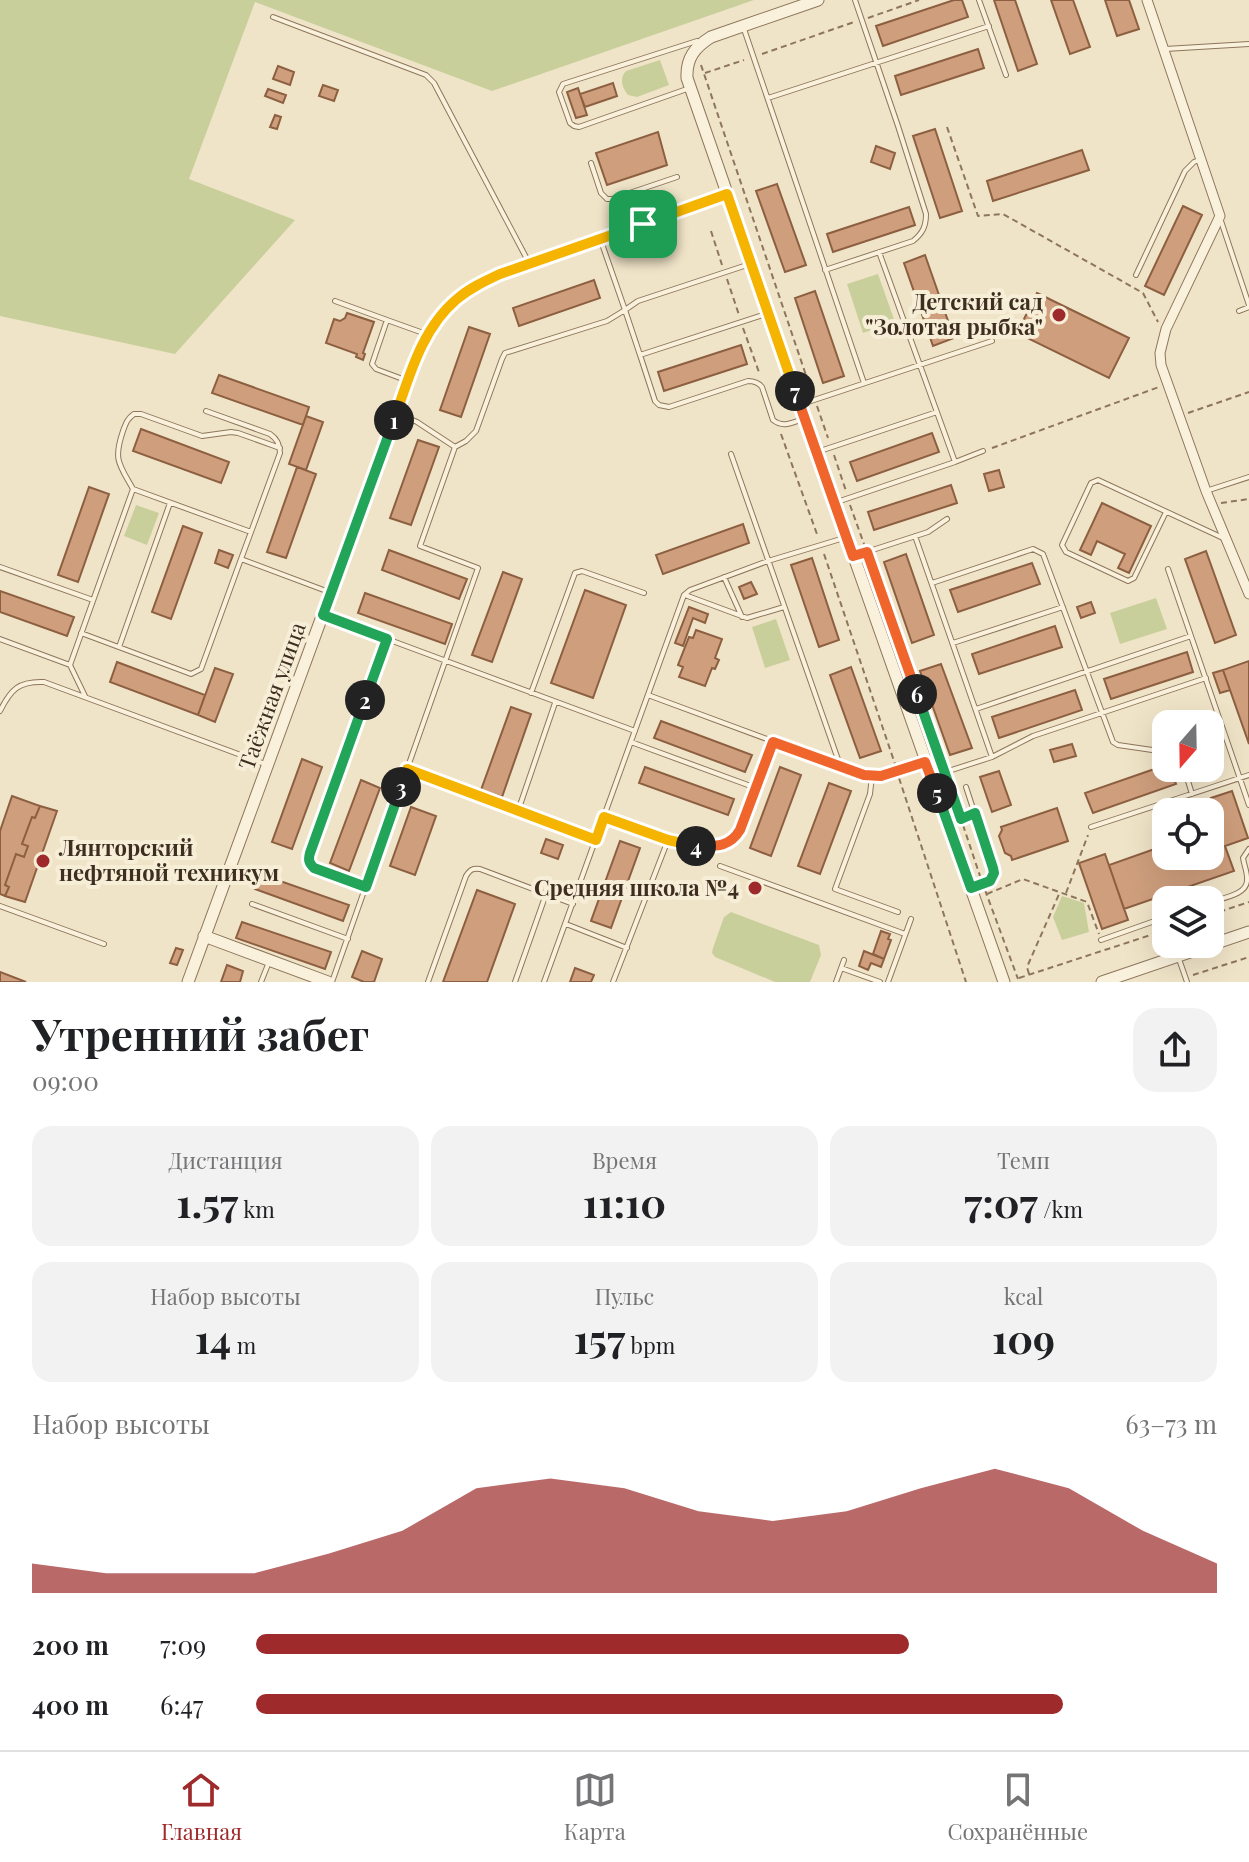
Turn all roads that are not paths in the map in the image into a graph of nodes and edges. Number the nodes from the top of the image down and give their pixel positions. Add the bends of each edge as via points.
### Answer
1 (818, 0) edge
2 (855, 0) edge
3 (979, 0) edge
4 (1147, 0) edge
5 (273, 17) dead end
6 (743, 26) junction
7 (989, 26) junction
8 (711, 37) junction
9 (1249, 44) edge
10 (1165, 49) junction
11 (877, 62) junction
12 (1006, 75) dead end
13 (690, 88) junction
14 (768, 98) junction
15 (1201, 160) junction
16 (591, 163) dead end
17 (677, 177) dead end
18 (632, 193) junction
19 (727, 194) junction
20 (1220, 216) junction
21 (643, 224) junction
22 (600, 238) junction
23 (879, 252) junction
24 (529, 264) junction
25 (751, 264) junction
26 (825, 270) junction
27 (1136, 275) dead end
28 (335, 301) dead end
29 (1249, 306) edge
30 (625, 310) junction
31 (1239, 311) dead end
32 (768, 313) junction
33 (387, 320) junction
34 (428, 335) junction
35 (992, 341) dead end
36 (640, 355) junction
37 (920, 364) junction
38 (408, 381) junction
39 (864, 383) junction
40 (800, 404) junction
41 (206, 411) dead end
42 (937, 412) junction
43 (397, 413) junction
44 (805, 418) junction
45 (455, 447) junction
46 (280, 448) junction
47 (983, 451) road end
48 (817, 452) junction
49 (731, 454) dead end
50 (955, 462) junction
51 (1249, 477) edge
52 (133, 489) junction
53 (1206, 491) junction
54 (170, 503) junction
55 (835, 503) junction
56 (1166, 512) junction
57 (947, 519) dead end
58 (251, 532) junction
59 (915, 536) junction
60 (846, 537) junction
61 (1225, 538) junction
62 (853, 556) junction
63 (241, 559) junction
64 (768, 561) junction
65 (0, 567) edge
66 (1168, 569) dead end
67 (724, 577) junction
68 (932, 583) junction
69 (331, 593) junction
70 (644, 593) dead end
71 (1249, 594) edge
72 (684, 595) junction
73 (93, 600) junction
74 (784, 607) junction
75 (1063, 607) junction
76 (323, 615) junction
77 (742, 617) junction
78 (81, 633) junction
79 (1191, 636) junction
80 (0, 639) edge
81 (387, 639) junction
82 (953, 643) junction
83 (119, 647) junction
84 (445, 661) junction
85 (70, 665) junction
86 (1087, 670) junction
87 (1206, 678) junction
88 (531, 693) junction
89 (647, 695) junction
90 (85, 696) junction
91 (556, 702) junction
92 (976, 709) junction
93 (0, 711) edge
94 (1102, 712) junction
95 (635, 731) junction
96 (631, 742) junction
97 (773, 742) junction
98 (1152, 750) edge
99 (992, 757) junction
100 (925, 762) junction
101 (267, 764) junction
102 (841, 768) junction
103 (407, 769) junction
104 (1249, 775) edge
105 (872, 776) junction
106 (931, 776) junction
107 (1240, 778) junction
108 (1188, 782) edge
109 (966, 787) dead end
110 (756, 788) junction
111 (1192, 794) junction
112 (1249, 805) edge
113 (518, 811) junction
114 (975, 813) junction
115 (604, 817) junction
116 (948, 823) junction
117 (1091, 827) road end
118 (596, 840) junction
119 (668, 840) junction
120 (1249, 849) edge
121 (720, 866) dead end
122 (366, 887) junction
123 (971, 888) junction
124 (546, 894) junction
125 (1224, 897) edge
126 (252, 904) dead end
127 (573, 904) junction
128 (0, 906) edge
129 (898, 912) dead end
130 (911, 919) dead end
131 (1152, 922) edge
132 (566, 924) junction
133 (1249, 932) edge
134 (905, 934) junction
135 (204, 936) junction
136 (348, 939) junction
137 (1224, 939) edge
138 (1101, 940) road end
139 (104, 944) dead end
140 (627, 948) junction
141 (1164, 958) edge
142 (1180, 958) edge
143 (269, 960) junction
144 (844, 960) dead end
145 (841, 968) junction
146 (1186, 980) edge
147 (188, 982) edge
148 (261, 982) edge
149 (330, 982) edge
150 (428, 982) edge
151 (515, 982) edge
152 (544, 982) edge
153 (613, 982) edge
154 (836, 982) edge
155 (880, 982) edge
156 (888, 982) edge
157 (1004, 982) edge
158 (1102, 982) edge

1 - 6 street
2 - 11 lane
3 - 7 lane
4 - 10 street
5 - 24 lane via 426,75
6 - 8 street
6 - 14 lane
7 - 11 lane
7 - 12 lane
8 - 13 street via 691,55
8 - 13 lane via 563,84 559,92 570,123 579,127
9 - 10 lane
10 - 15 street
11 - 14 lane
11 - 23 lane via 926,214 926,224 913,241
13 - 19 street
14 - 26 lane
15 - 20 street
15 - 27 lane via 1185,171
16 - 18 lane via 604,197
17 - 18 lane
18 - 21 lane
19 - 21 street, Таёжная улица
19 - 25 street
20 - 29 lane
20 - 53 street via 1160,353
21 - 22 street, Таёжная улица
22 - 24 street, Таёжная улица
22 - 30 lane
23 - 26 lane
23 - 37 lane
24 - 34 street, Таёжная улица via 459,297
25 - 30 lane
25 - 32 street
26 - 39 lane
28 - 33 lane
29 - 31 lane
30 - 36 lane
30 - 45 lane via 607,321 505,353 476,431
32 - 36 lane
32 - 40 street
33 - 34 lane
33 - 38 lane via 372,364
34 - 38 street, Таёжная улица
35 - 37 lane
36 - 44 lane via 659,405 669,407 754,381 762,387 777,423
37 - 39 lane
37 - 42 lane
38 - 43 street, Таёжная улица
39 - 40 lane
40 - 44 street
41 - 46 lane via 270,434
42 - 48 lane
42 - 50 lane
43 - 45 lane
43 - 69 street, Таёжная улица
44 - 48 street
45 - 84 lane via 420,546 478,568
46 - 52 lane via 238,433 202,436 134,414 117,448
46 - 58 lane
47 - 50 lane
48 - 55 street
49 - 64 lane
50 - 55 lane
51 - 53 lane
52 - 54 lane
52 - 73 lane
53 - 61 street
54 - 58 lane
54 - 83 lane
55 - 60 street
56 - 56 lane via 1098,480 1091,483 1062,545 1066,552 1128,581
56 - 61 lane
57 - 59 lane
58 - 63 lane
59 - 62 lane
59 - 68 lane
60 - 62 street
60 - 64 lane
61 - 71 street
62 - 100 street
63 - 69 lane
63 - 83 lane via 201,669 191,674
64 - 67 lane
64 - 74 lane
65 - 73 lane
66 - 79 lane
67 - 72 lane
67 - 77 lane
68 - 75 lane via 1033,549 1043,554
68 - 82 lane
69 - 76 street, Таёжная улица
70 - 88 lane via 575,573
72 - 77 lane
72 - 89 lane
73 - 78 lane
74 - 77 lane
74 - 102 lane
75 - 82 lane
75 - 86 lane
76 - 81 lane
76 - 101 street, Таёжная улица
78 - 83 lane
78 - 85 lane
79 - 86 lane
79 - 87 lane
80 - 85 lane
81 - 84 lane
81 - 122 lane via 308,859 314,868
82 - 92 lane
84 - 88 lane
84 - 103 lane
85 - 90 lane
86 - 92 lane
86 - 94 lane
87 - 94 lane
87 - 107 lane
88 - 91 lane
89 - 95 lane
89 - 97 lane
90 - 93 lane via 44,682 26,682 12,691
90 - 101 lane
91 - 95 lane
91 - 113 lane
92 - 99 lane
94 - 98 lane via 1113,742
94 - 99 lane
95 - 96 lane
96 - 110 lane
96 - 115 lane
97 - 102 lane
97 - 110 lane
99 - 106 lane
100 - 105 lane
100 - 106 street
101 - 135 street, Таёжная улица
102 - 105 lane
103 - 113 lane
103 - 122 lane
104 - 107 lane
105 - 129 lane via 835,889
106 - 116 street
107 - 111 lane
107 - 112 lane
108 - 111 lane
109 - 114 lane
110 - 119 lane via 730,843
111 - 117 lane
113 - 118 lane
114 - 116 lane
114 - 123 lane via 994,873 990,881
115 - 118 lane
115 - 119 lane
116 - 123 street
118 - 127 lane
119 - 140 lane
120 - 125 lane via 1243,858 1246,888
121 - 134 lane
122 - 136 lane
123 - 157 street
124 - 127 lane
124 - 150 lane via 470,870
124 - 151 lane
126 - 136 lane
127 - 132 lane
128 - 139 lane
130 - 134 lane
131 - 138 lane
132 - 140 lane
132 - 152 lane
133 - 137 street
134 - 156 lane
135 - 143 street
135 - 147 street, Таёжная улица
136 - 149 lane
140 - 153 lane
141 - 158 street
142 - 146 lane
143 - 148 lane
143 - 149 street
144 - 145 lane
145 - 154 lane
145 - 155 lane

